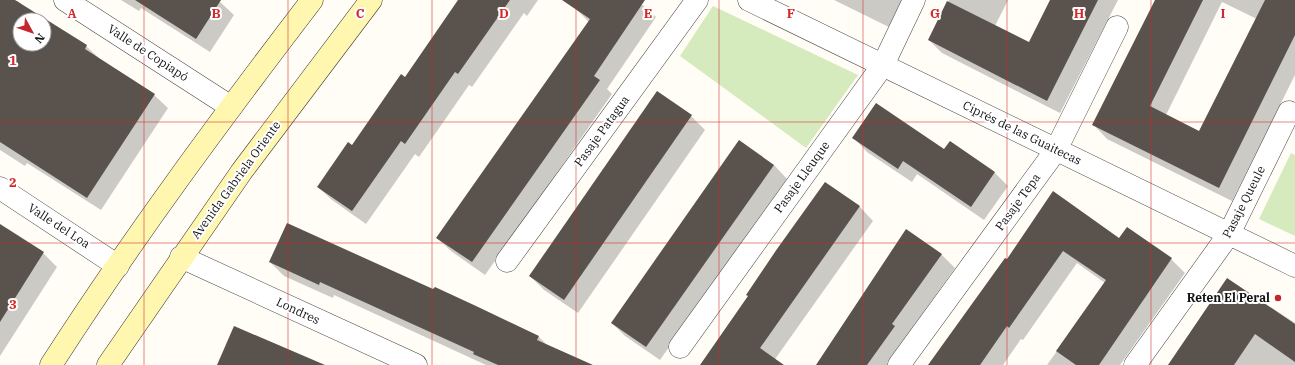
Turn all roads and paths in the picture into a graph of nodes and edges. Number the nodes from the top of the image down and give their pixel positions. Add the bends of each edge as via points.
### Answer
1 (65, 0) edge
2 (312, 0) edge
3 (371, 0) edge
4 (697, 0) edge
5 (749, 0) edge
6 (914, 0) edge
7 (1117, 27) dead end
8 (882, 65) junction
9 (230, 107) junction
10 (1289, 112) dead end
11 (1056, 150) junction
12 (0, 188) edge
13 (1229, 234) junction
14 (181, 257) junction
15 (507, 261) dead end
16 (118, 266) junction
17 (1295, 266) edge
18 (680, 347) dead end
19 (378, 357) edge
20 (51, 365) edge
21 (108, 365) edge
22 (416, 365) edge
23 (899, 365) edge
24 (1135, 365) edge

1 - 9 street, Valle de Copiapó
2 - 9 main road
3 - 14 main road, Avenida Gabriela Oriente via 242,171
4 - 15 street, Pasaje Patagua
5 - 8 street, Ciprés de las Guaitecas
6 - 8 street, Pasaje Lleuque
7 - 11 street, Pasaje Tepa
8 - 11 street, Ciprés de las Guaitecas
8 - 18 street, Pasaje Lleuque
9 - 16 main road
10 - 13 street, Pasaje Queule
11 - 13 street, Ciprés de las Guaitecas
11 - 23 street, Pasaje Tepa
12 - 16 street, Valle del Loa
13 - 17 street, Ciprés de las Guaitecas
13 - 24 street, Pasaje Queule
14 - 19 street, Londres
14 - 21 main road, Avenida Gabriela Oriente
16 - 20 main road
19 - 22 street, Londres

